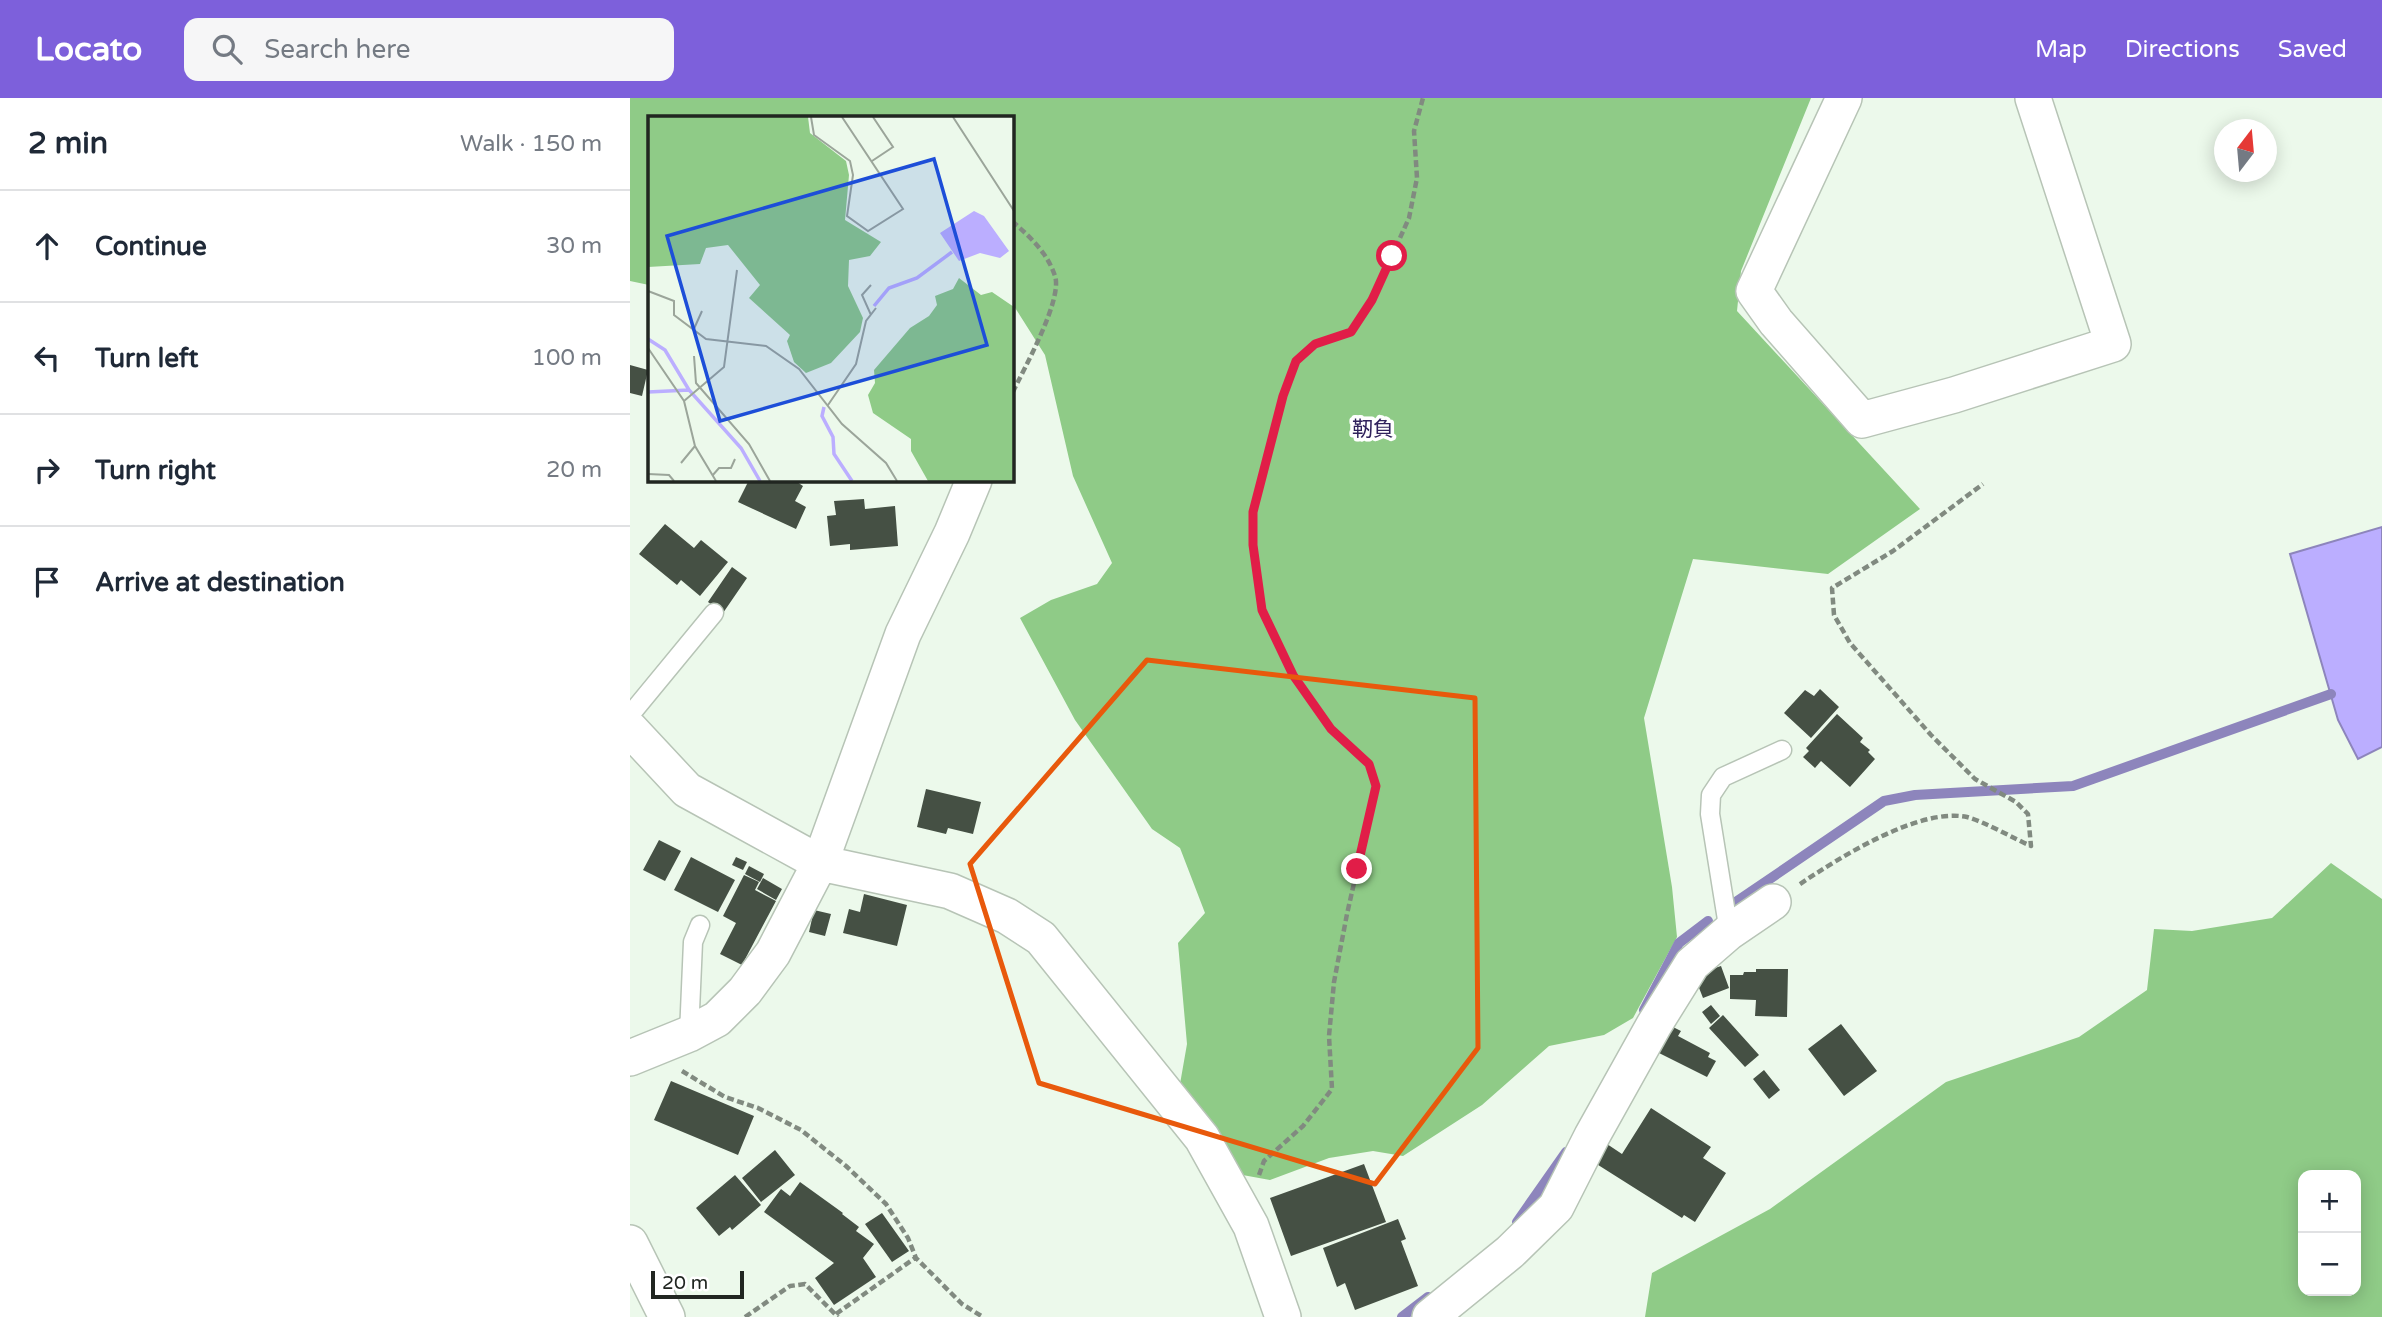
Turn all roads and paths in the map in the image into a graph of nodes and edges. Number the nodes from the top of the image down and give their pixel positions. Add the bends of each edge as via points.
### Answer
1 (1423, 98) edge
2 (1844, 98) edge
3 (2033, 98) edge
4 (1013, 222) edge
5 (1013, 392) edge
6 (974, 481) edge
7 (1983, 484) dead end
8 (714, 614) dead end
9 (630, 715) edge
10 (630, 729) edge
11 (1782, 750) dead end
12 (820, 863) junction
13 (1773, 902) joint
14 (700, 925) dead end
15 (1729, 932) junction
16 (660, 1046) edge
17 (1245, 1216) junction
18 (630, 1243) edge
19 (916, 1258) junction
20 (837, 1316) edge
21 (667, 1317) edge
22 (745, 1317) edge
23 (983, 1317) edge
24 (1283, 1317) edge
25 (1430, 1317) edge

1 - 17 path via 1414,131 1417,178 1409,218 1372,300 1351,332 1315,344 1296,361 1253,512 1262,610 1293,675 1331,729 1369,764 1376,786 1334,982 1329,1036 1332,1089 1303,1126 1264,1161
2 - 3 street via 1754,291 1862,419 2113,344
4 - 5 path via 1038,244 1056,279 1051,310
6 - 12 street via 903,634
7 - 13 path via 1893,551 1832,587 1834,615 1850,643 1931,735 1975,779 2028,814 2031,846 1967,817 1925,818 1849,852
8 - 9 lane
10 - 12 street via 687,790
11 - 15 lane via 1723,777 1711,795
12 - 16 street via 773,953 745,991 718,1019
12 - 17 street via 950,891 1007,916 1041,938 1202,1138
13 - 15 street
14 - 16 lane
15 - 25 street via 1692,964 1629,1069 1556,1207 1510,1252
16 - 19 path via 684,1074 801,1130 846,1166 886,1204
17 - 24 street
18 - 21 street
19 - 20 path
19 - 23 path via 962,1304
20 - 22 path via 804,1284 790,1286

